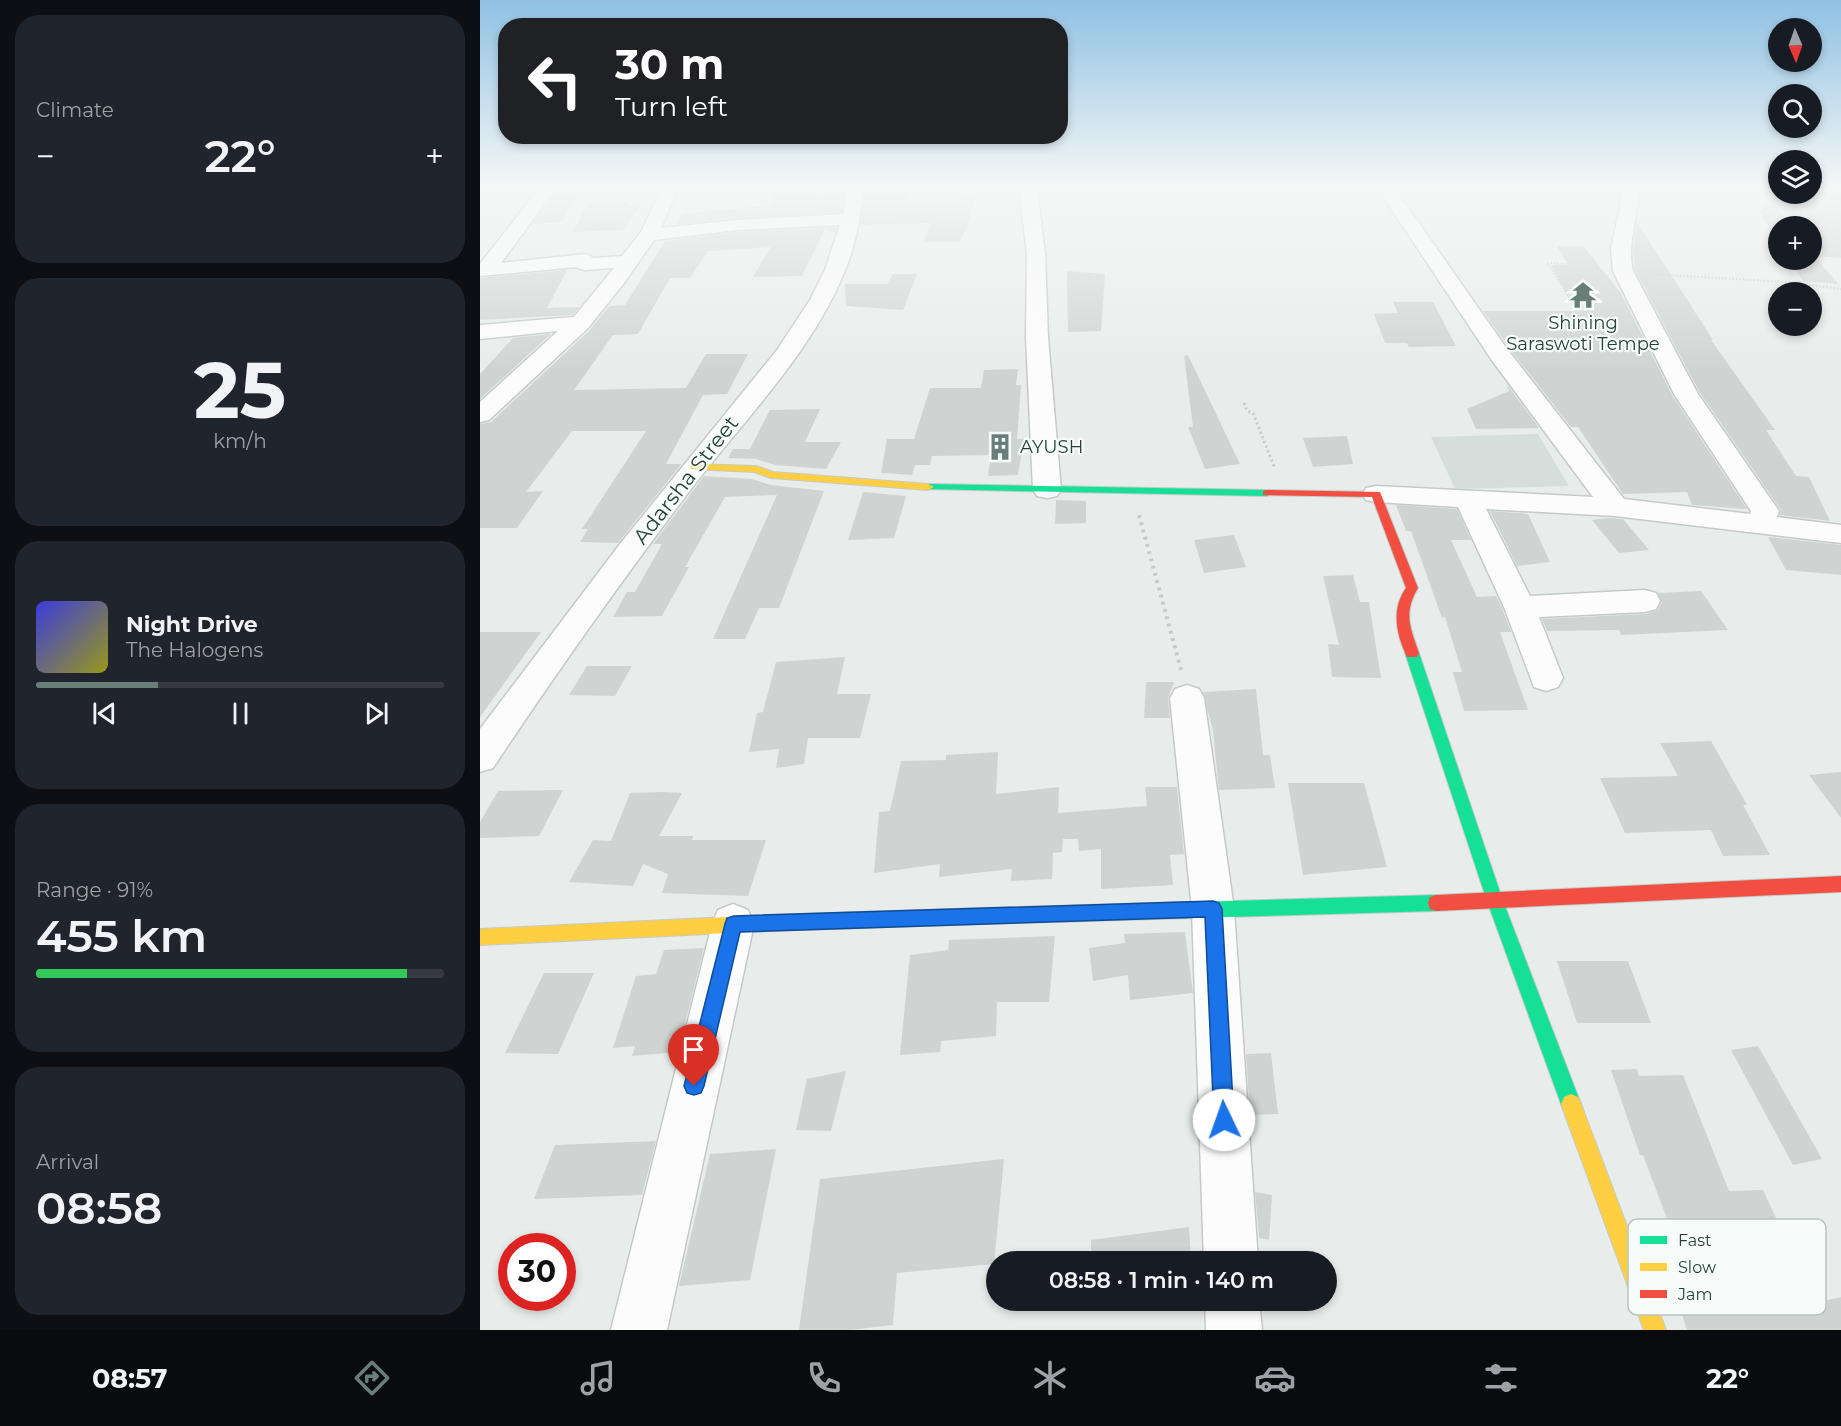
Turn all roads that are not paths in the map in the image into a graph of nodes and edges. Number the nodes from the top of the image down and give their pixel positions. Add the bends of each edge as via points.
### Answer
1 (500, 248) edge
2 (637, 248) edge
3 (842, 248) edge
4 (1035, 248) edge
5 (1426, 248) edge
6 (1619, 248) edge
7 (628, 262) junction
8 (482, 270) edge
9 (579, 323) junction
10 (480, 332) edge
11 (480, 415) edge
12 (695, 467) junction
13 (1047, 490) junction
14 (1376, 494) junction
15 (1468, 500) junction
16 (1615, 507) junction
17 (1761, 523) junction
18 (1841, 534) edge
19 (1645, 601) dead end
20 (1520, 607) junction
21 (1546, 678) dead end
22 (1187, 698) road end
23 (480, 757) edge
24 (1841, 884) edge
25 (1495, 901) junction
26 (1213, 909) junction
27 (734, 924) junction
28 (480, 937) edge
29 (1230, 1251) edge
30 (1628, 1258) edge
31 (1233, 1311) edge
32 (1649, 1315) edge
33 (639, 1330) edge
34 (1234, 1330) edge
35 (1655, 1330) edge

1 - 8 street
2 - 7 street
3 - 12 street, Adarsha Street via 836,269 812,313 774,372
4 - 13 street
5 - 16 street via 1499,354
6 - 17 street via 1624,273 1686,394 1765,511
7 - 8 street via 584,264 586,261
7 - 9 street
9 - 10 street
9 - 11 street
12 - 13 street via 756,469 780,476 954,489
12 - 23 street, Adarsha Street via 542,667
13 - 14 street
14 - 15 street
14 - 25 street via 1412,588 1403,599 1402,621
15 - 16 street
15 - 20 street
16 - 17 street
17 - 18 street
19 - 20 street
20 - 21 street
22 - 26 street
24 - 25 street
25 - 26 street
25 - 30 street
26 - 27 street
26 - 29 street
27 - 28 street
27 - 33 street
31 - 34 street
32 - 35 street

